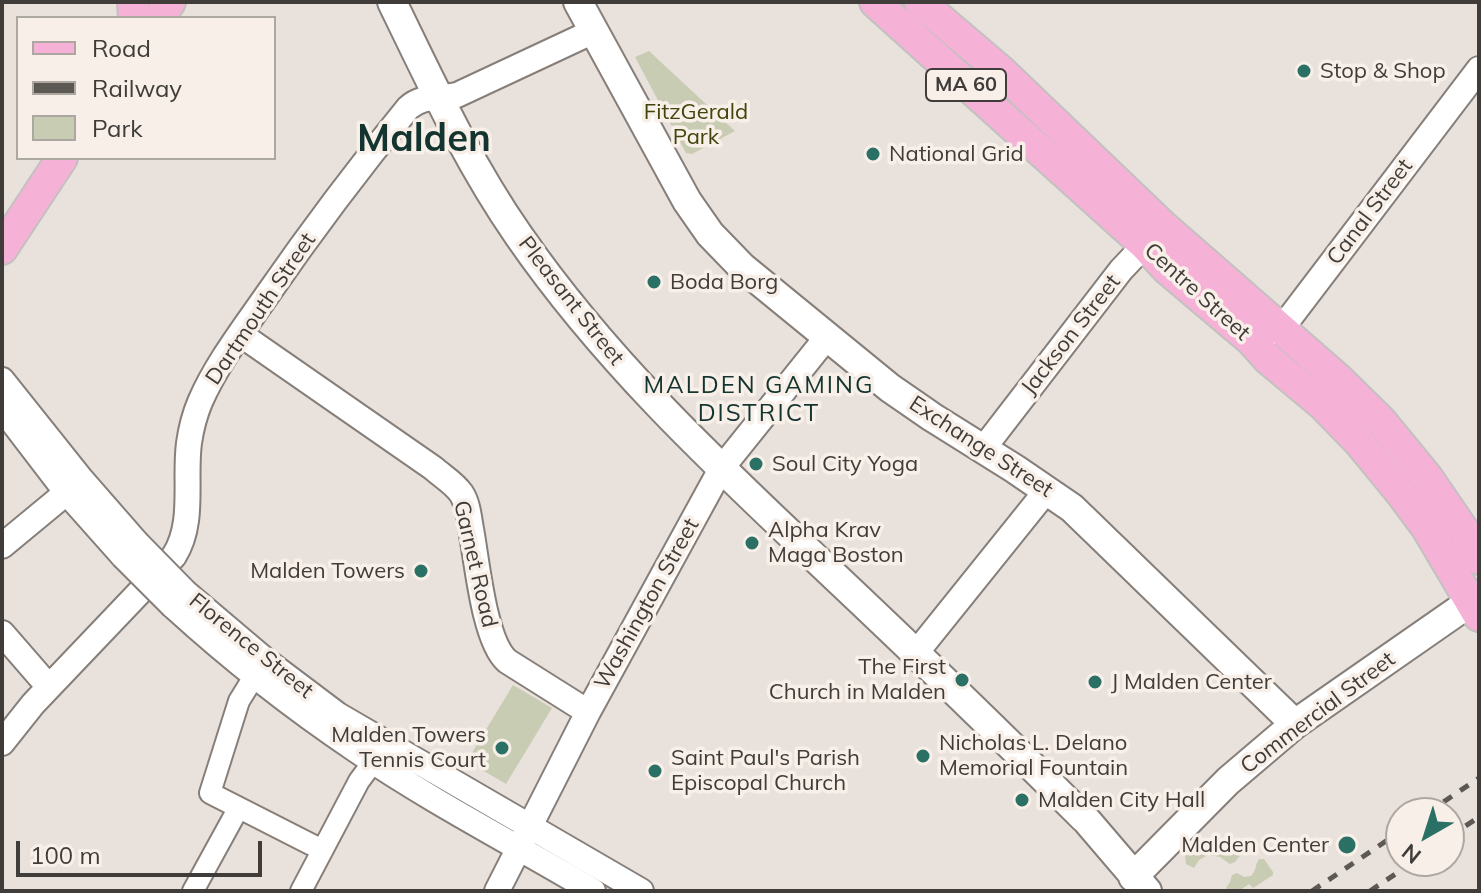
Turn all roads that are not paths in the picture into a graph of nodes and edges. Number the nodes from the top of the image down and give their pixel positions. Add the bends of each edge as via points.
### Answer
1 (392, 2) edge
2 (875, 2) edge
3 (920, 2) edge
4 (588, 12) edge
5 (1479, 69) edge
6 (439, 99) junction
7 (61, 160) edge
8 (1154, 235) junction
9 (4, 241) edge
10 (1282, 328) junction
11 (240, 334) junction
12 (827, 337) junction
13 (1251, 340) junction
14 (2, 380) edge
15 (2, 408) edge
16 (983, 449) junction
17 (721, 469) junction
18 (74, 486) junction
19 (1047, 490) junction
20 (2, 546) edge
21 (1479, 559) edge
22 (180, 600) junction
23 (1476, 604) edge
24 (2, 633) edge
25 (916, 653) junction
26 (255, 675) junction
27 (49, 687) junction
28 (588, 712) junction
29 (1295, 724) junction
30 (2, 743) edge
31 (380, 753) junction
32 (238, 809) junction
33 (524, 837) junction
34 (322, 850) junction
35 (1133, 886) edge
36 (193, 891) edge
37 (301, 891) edge
38 (497, 891) edge
39 (593, 891) edge
40 (641, 891) edge

1 - 6 main road, Pleasant Street
2 - 8 main road, Centre Street / MA 60
3 - 8 main road, Centre Street / MA 60 via 1002,72
4 - 6 street, Dartmouth Street via 457,95
4 - 12 main road, Exchange Street via 696,216 742,267
5 - 10 street, Canal Street
6 - 11 street, Dartmouth Street via 421,99 408,108
6 - 17 main road, Pleasant Street via 505,216 558,289 639,386
7 - 9 main road
8 - 10 main road, Centre Street / MA 60
8 - 13 main road, Centre Street / MA 60 via 1191,290
8 - 16 street, Jackson Street
10 - 13 street
10 - 21 main road, Centre Street / MA 60 via 1381,421 1433,486
11 - 27 street, Dartmouth Street via 194,421 181,544
11 - 28 street, Garnet Road via 455,486 470,518 495,646 502,656
12 - 16 main road, Exchange Street via 909,401
12 - 17 street, Washington Street
13 - 23 main road, Centre Street / MA 60 via 1379,465
14 - 18 street, Florence Street
15 - 18 street, Florence Street
16 - 19 main road, Exchange Street
17 - 25 main road, Pleasant Street
17 - 28 street, Washington Street
18 - 20 street
18 - 22 street, Florence Street, bridge
19 - 25 street
19 - 29 main road, Exchange Street via 1093,525
22 - 26 street, Florence Street
22 - 31 street, Florence Street via 222,625
23 - 29 main road, Commercial Street
24 - 27 street
25 - 35 main road, Pleasant Street via 1086,820
26 - 31 street, Florence Street via 313,720
26 - 32 street via 239,701 210,790
27 - 30 street, Dartmouth Street
28 - 33 street, Washington Street
29 - 35 main road, Commercial Street via 1199,808
31 - 33 street, Florence Street
31 - 34 street
32 - 34 street
32 - 36 street
33 - 38 street, Washington Street
33 - 39 street, Florence Street
33 - 40 street, Florence Street
34 - 37 street

